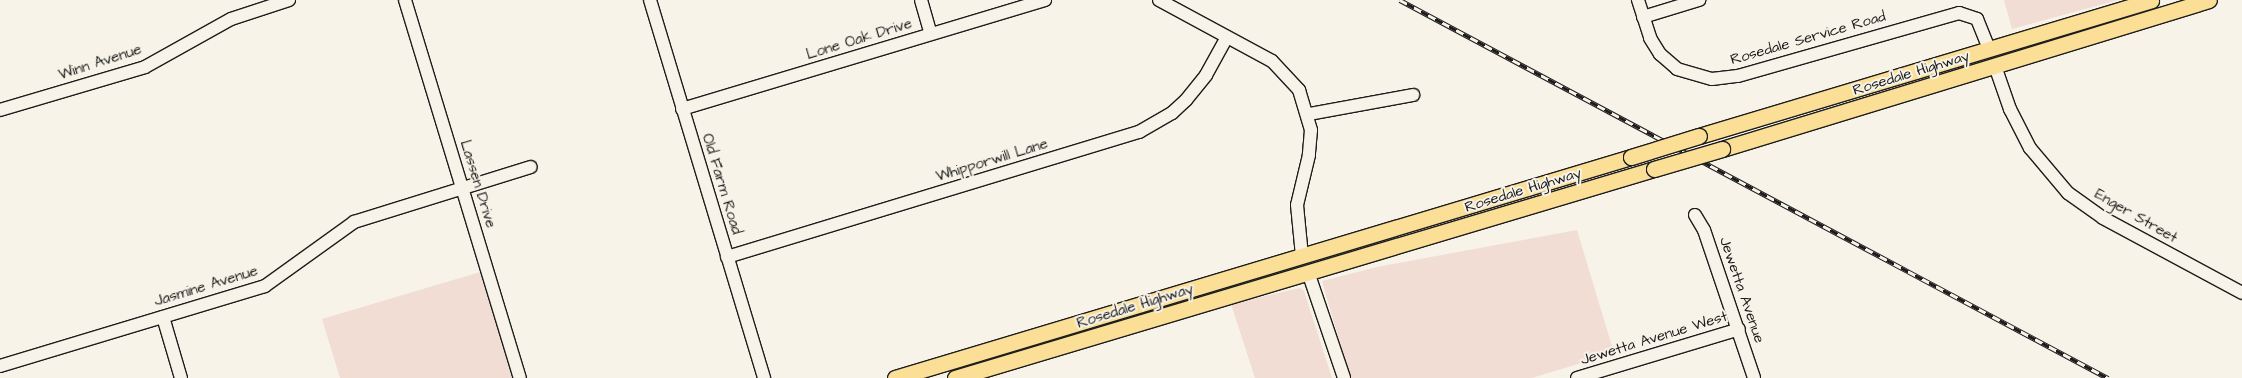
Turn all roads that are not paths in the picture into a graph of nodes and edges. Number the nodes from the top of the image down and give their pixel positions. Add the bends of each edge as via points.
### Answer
1 (289, 0) edge
2 (406, 0) edge
3 (650, 0) edge
4 (921, 0) edge
5 (1045, 0) edge
6 (1159, 0) edge
7 (1638, 0) edge
8 (1699, 0) edge
9 (2151, 0) edge
10 (2194, 0) edge
11 (2209, 0) edge
12 (2179, 9) junction
13 (1643, 17) junction
14 (2096, 17) junction
15 (931, 34) junction
16 (1227, 36) junction
17 (1990, 49) junction
18 (1995, 66) junction
19 (1413, 94) dead end
20 (682, 109) junction
21 (0, 110) edge
22 (1309, 114) junction
23 (1825, 118) junction
24 (532, 167) dead end
25 (462, 188) junction
26 (1491, 199) junction
27 (1695, 215) dead end
28 (727, 256) junction
29 (1302, 256) junction
30 (1308, 272) junction
31 (2242, 293) edge
32 (1192, 307) junction
33 (163, 317) junction
34 (1059, 329) junction
35 (1739, 329) junction
36 (0, 366) edge
37 (181, 378) edge
38 (520, 378) edge
39 (764, 378) edge
40 (895, 378) edge
41 (945, 378) edge
42 (955, 378) edge
43 (1344, 378) edge
44 (1577, 378) edge
45 (1754, 378) edge

1 - 21 street, Winn Avenue via 231,19 145,67
2 - 25 street, Lassen Drive
3 - 20 street, Old Farm Road
4 - 15 street
5 - 15 street, Lone Oak Drive
6 - 16 street
7 - 13 street
8 - 13 street
9 - 14 main road, Rosedale Highway
10 - 12 main road
11 - 12 main road, Rosedale Highway
12 - 18 main road, Rosedale Highway
13 - 17 street, Rosedale Service Road via 1650,38 1668,62 1685,72 1712,79 1738,76 1959,13 1977,19
14 - 17 main road, Rosedale Highway
14 - 18 main road via 2080,28 2004,52 1996,58
15 - 20 street, Lone Oak Drive
16 - 22 street via 1282,69 1299,90
16 - 28 street, Whipporwill Lane via 1206,75 1186,100 1172,113 1139,132
17 - 23 main road via 1988,55 1976,64 1855,101
17 - 26 main road, Rosedale Highway, bridge
18 - 23 main road, Rosedale Highway
18 - 31 street, Enger Street via 2010,109 2030,148 2068,193 2103,218
19 - 22 street
20 - 28 street, Old Farm Road
22 - 29 street via 1311,143 1297,205
23 - 30 main road, Rosedale Highway, bridge
24 - 25 street, Jasmine Avenue
25 - 33 street, Jasmine Avenue via 354,222 265,286
25 - 38 street, Lassen Drive
26 - 29 main road, Rosedale Highway
26 - 30 main road via 1454,218 1318,259 1310,264
27 - 35 street, Jewetta Avenue via 1704,230
28 - 39 street, Old Farm Road
29 - 32 main road via 1298,267 1292,270 1213,294
29 - 34 main road, Rosedale Highway
30 - 32 main road, Rosedale Highway
30 - 43 street
32 - 42 main road, Rosedale Highway
33 - 36 street, Jasmine Avenue
33 - 37 street
34 - 40 main road, Rosedale Highway
34 - 41 main road via 1037,343 966,364
35 - 44 street, Jewetta Avenue West
35 - 45 street, Jewetta Avenue

